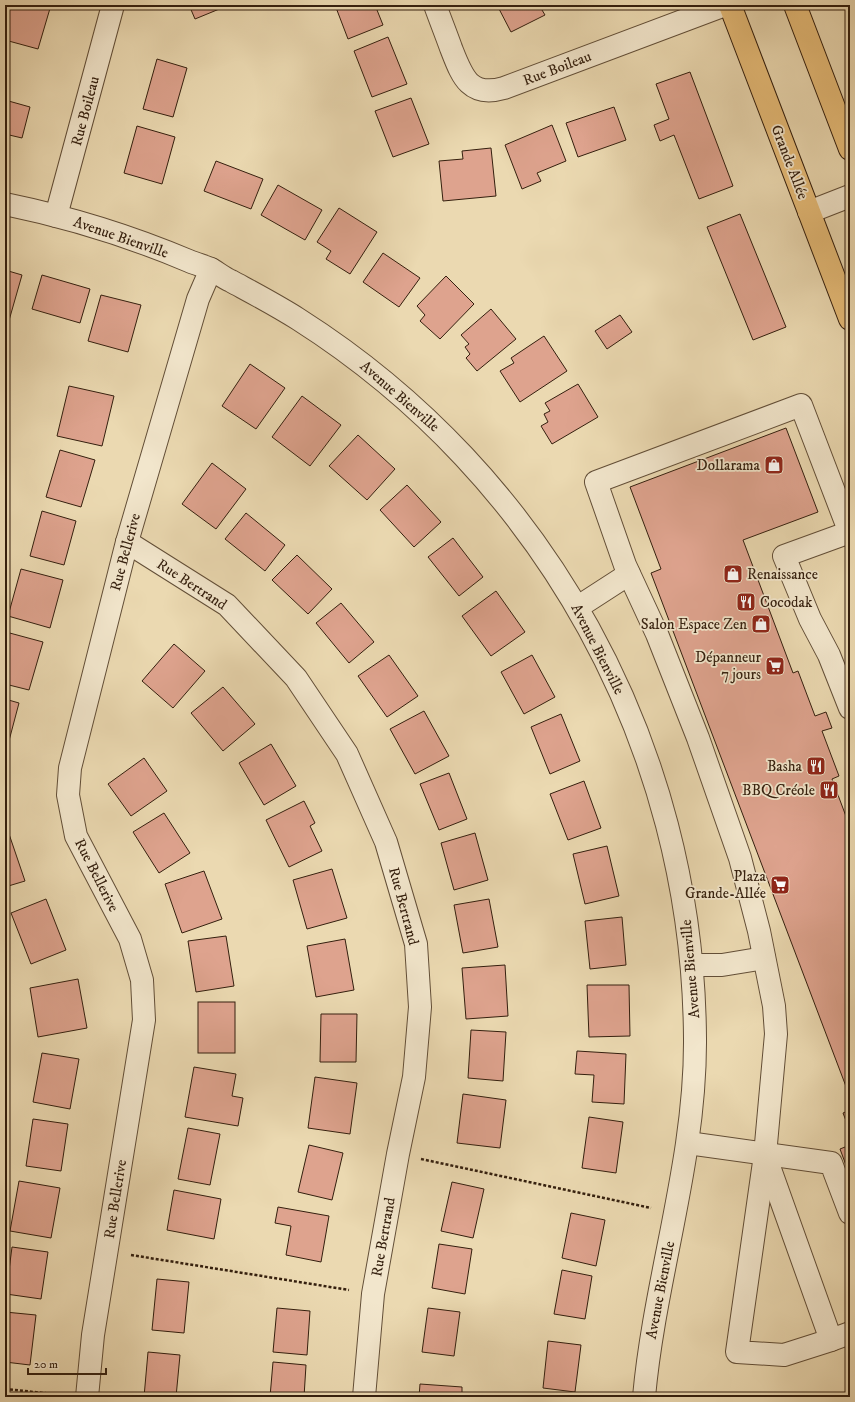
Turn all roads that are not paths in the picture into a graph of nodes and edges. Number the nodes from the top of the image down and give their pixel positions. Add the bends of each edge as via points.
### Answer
1 (113, 5) edge
2 (435, 5) edge
3 (725, 5) edge
4 (730, 5) edge
5 (795, 5) edge
6 (850, 149) edge
7 (850, 196) edge
8 (5, 204) edge
9 (808, 212) junction
10 (56, 216) junction
11 (210, 269) junction
12 (850, 319) edge
13 (850, 532) edge
14 (127, 542) junction
15 (629, 574) junction
16 (578, 607) junction
17 (850, 708) edge
18 (764, 958) junction
19 (692, 965) junction
20 (688, 1143) junction
21 (765, 1155) junction
22 (850, 1213) edge
23 (840, 1336) edge
24 (77, 1396) edge
25 (364, 1397) edge
26 (644, 1397) edge

1 - 10 street, Rue Boileau
2 - 3 street, Rue Boileau via 462,76 471,85 489,91 504,88
4 - 9 main road, Grande Allée
5 - 6 main road
7 - 9 street
8 - 10 street, Avenue Bienville
9 - 12 main road, Grande Allée
10 - 11 street, Avenue Bienville via 103,229
11 - 14 street, Rue Bellerive via 196,304
11 - 16 street, Avenue Bienville via 323,336 369,368 406,399 464,456 498,495 534,541
13 - 15 street via 801,405 596,482
13 - 17 street via 784,556
14 - 24 street, Rue Bellerive via 70,768 68,795 76,836 130,939 142,980 144,1020 93,1335
14 - 25 street, Rue Bertrand via 227,605 296,678 347,754 386,842 416,944 420,1007 414,1077 373,1294
15 - 16 street
15 - 18 street via 657,634 724,808 740,858
16 - 19 street, Avenue Bienville via 624,699 655,781 676,860
18 - 19 street via 727,965
18 - 21 street via 774,1006 776,1034
19 - 20 street, Avenue Bienville via 695,1051
20 - 21 street
20 - 26 street, Avenue Bienville via 653,1323
21 - 22 street via 830,1163
21 - 23 street
21 - 23 street via 737,1352 784,1354

